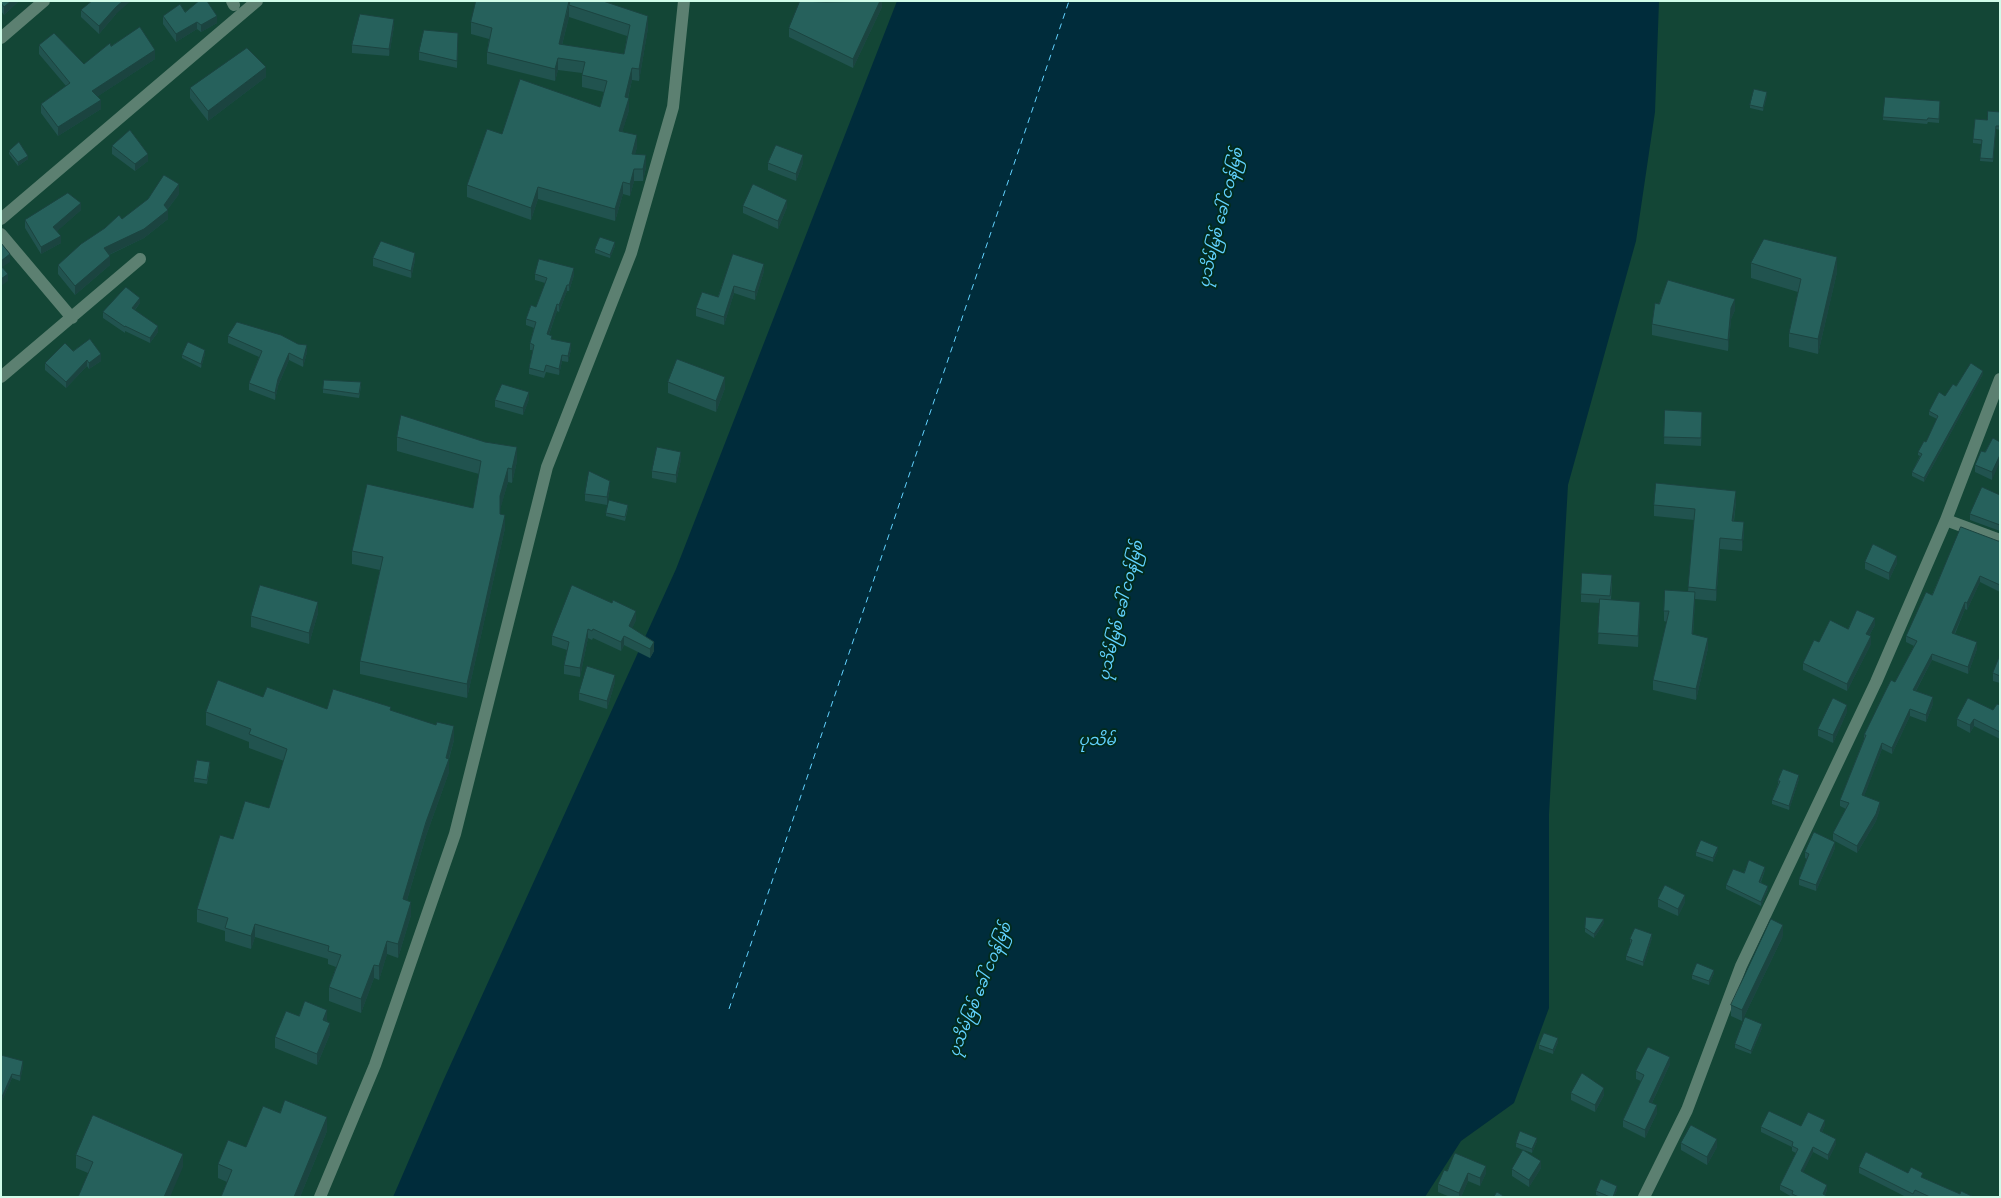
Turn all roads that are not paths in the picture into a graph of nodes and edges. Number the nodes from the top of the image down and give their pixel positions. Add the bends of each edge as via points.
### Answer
1 (44, 1) edge
2 (257, 1) edge
3 (684, 1) edge
4 (1, 38) edge
5 (1, 220) edge
6 (1, 234) edge
7 (140, 259) dead end
8 (72, 318) junction
9 (1, 377) edge
10 (2000, 379) edge
11 (1946, 520) junction
12 (2000, 540) edge
13 (320, 1197) edge
14 (1644, 1197) edge

1 - 4 street
2 - 5 street
3 - 13 street via 673,107 631,254 547,468 455,834 375,1065
6 - 8 street
7 - 8 street
8 - 9 street
10 - 11 street
11 - 12 street
11 - 14 street via 1872,691 1741,966 1686,1110

